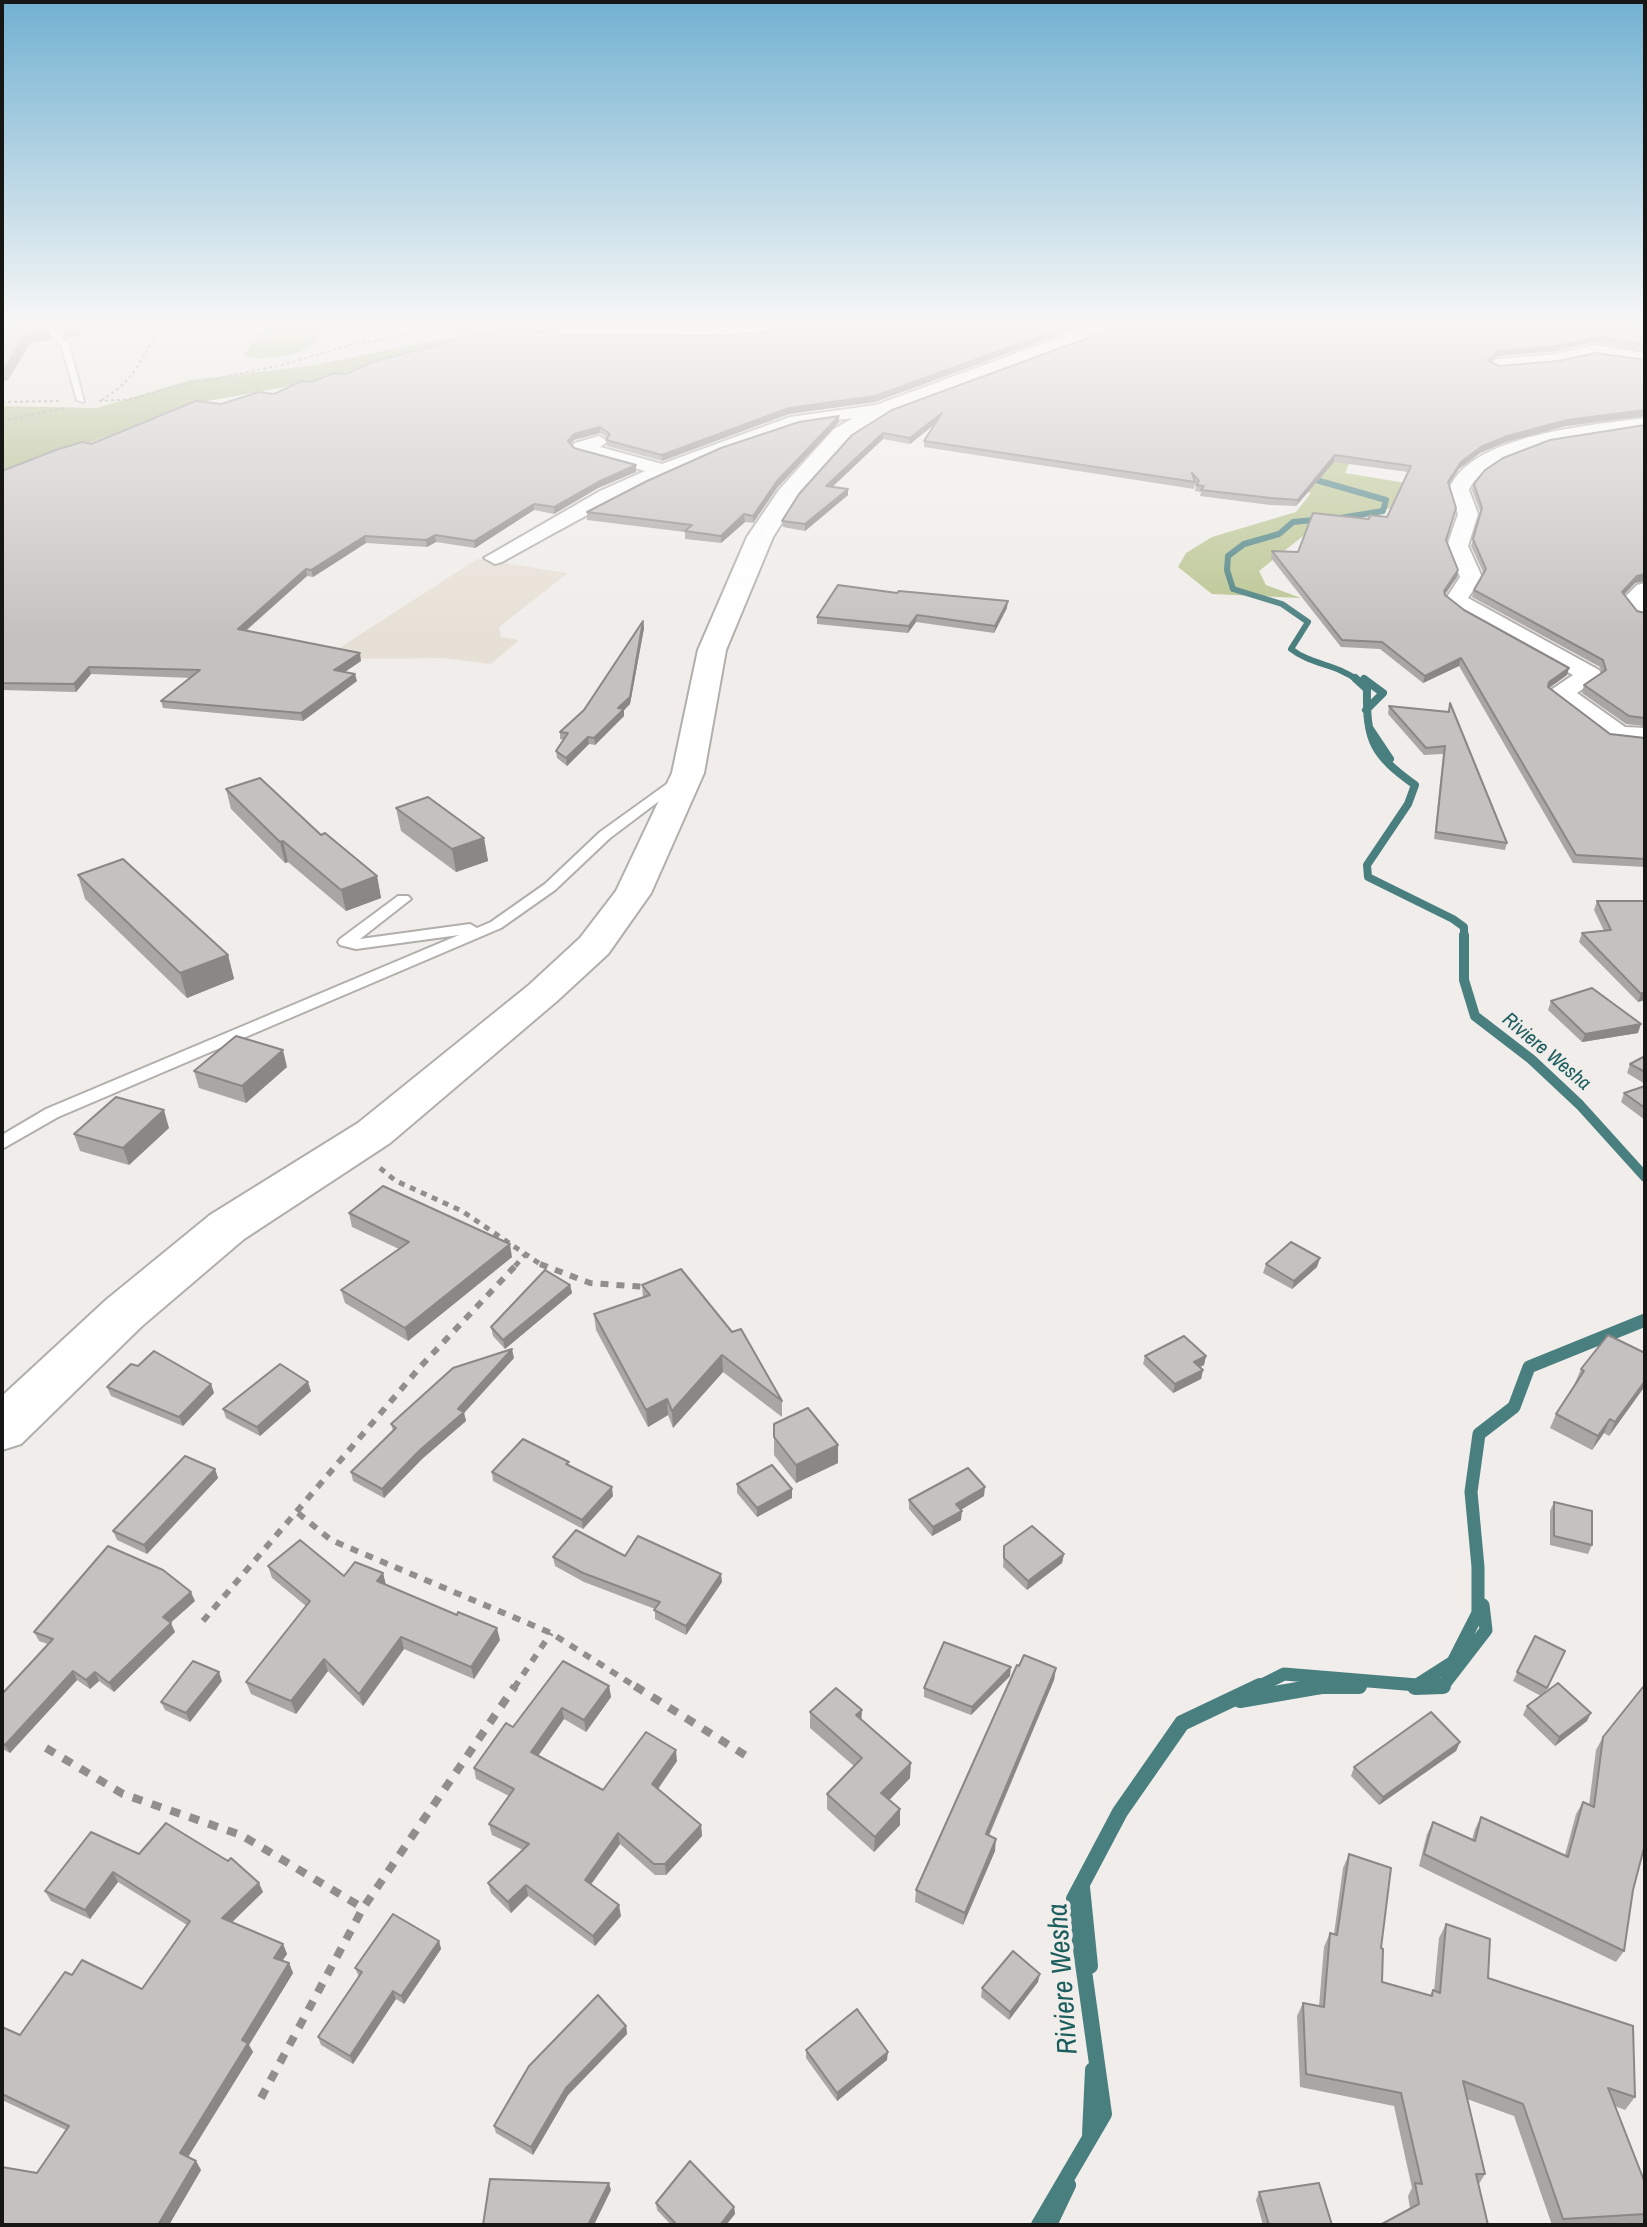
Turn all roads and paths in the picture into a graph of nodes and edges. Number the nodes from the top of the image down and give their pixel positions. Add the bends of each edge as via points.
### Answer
1 (780, 427) edge
2 (854, 427) edge
3 (1618, 427) edge
4 (599, 441) dead end
5 (663, 470) junction
6 (495, 558) dead end
7 (1645, 590) edge
8 (1645, 611) edge
9 (1645, 736) edge
10 (688, 773) junction
11 (403, 899) dead end
12 (496, 925) junction
13 (374, 1133) junction
14 (2, 1143) edge
15 (525, 1255) junction
16 (658, 1287) edge
17 (2, 1429) edge
18 (298, 1513) junction
19 (203, 1621) dead end
20 (551, 1633) junction
21 (46, 1748) dead end
22 (748, 1757) dead end
23 (363, 1908) junction
24 (261, 2098) dead end

1 - 5 street
2 - 10 street via 787,495 760,537 712,650
3 - 9 street via 1537,439 1482,463 1461,484 1468,514 1455,550 1471,577 1456,600 1590,675 1560,692 1618,734
4 - 5 street via 581,447
5 - 6 street
7 - 8 street via 1634,599
10 - 12 lane
10 - 13 street via 633,893 594,946
11 - 12 lane via 346,942
12 - 14 lane via 66,1107
13 - 15 path via 368,1158 396,1181 462,1211
13 - 17 street via 227,1227 124,1313
15 - 16 path via 547,1269 590,1283
15 - 18 path via 421,1366
18 - 19 path
18 - 20 path via 331,1540
20 - 22 path
20 - 23 path
21 - 23 path via 123,1794 241,1835
23 - 24 path

